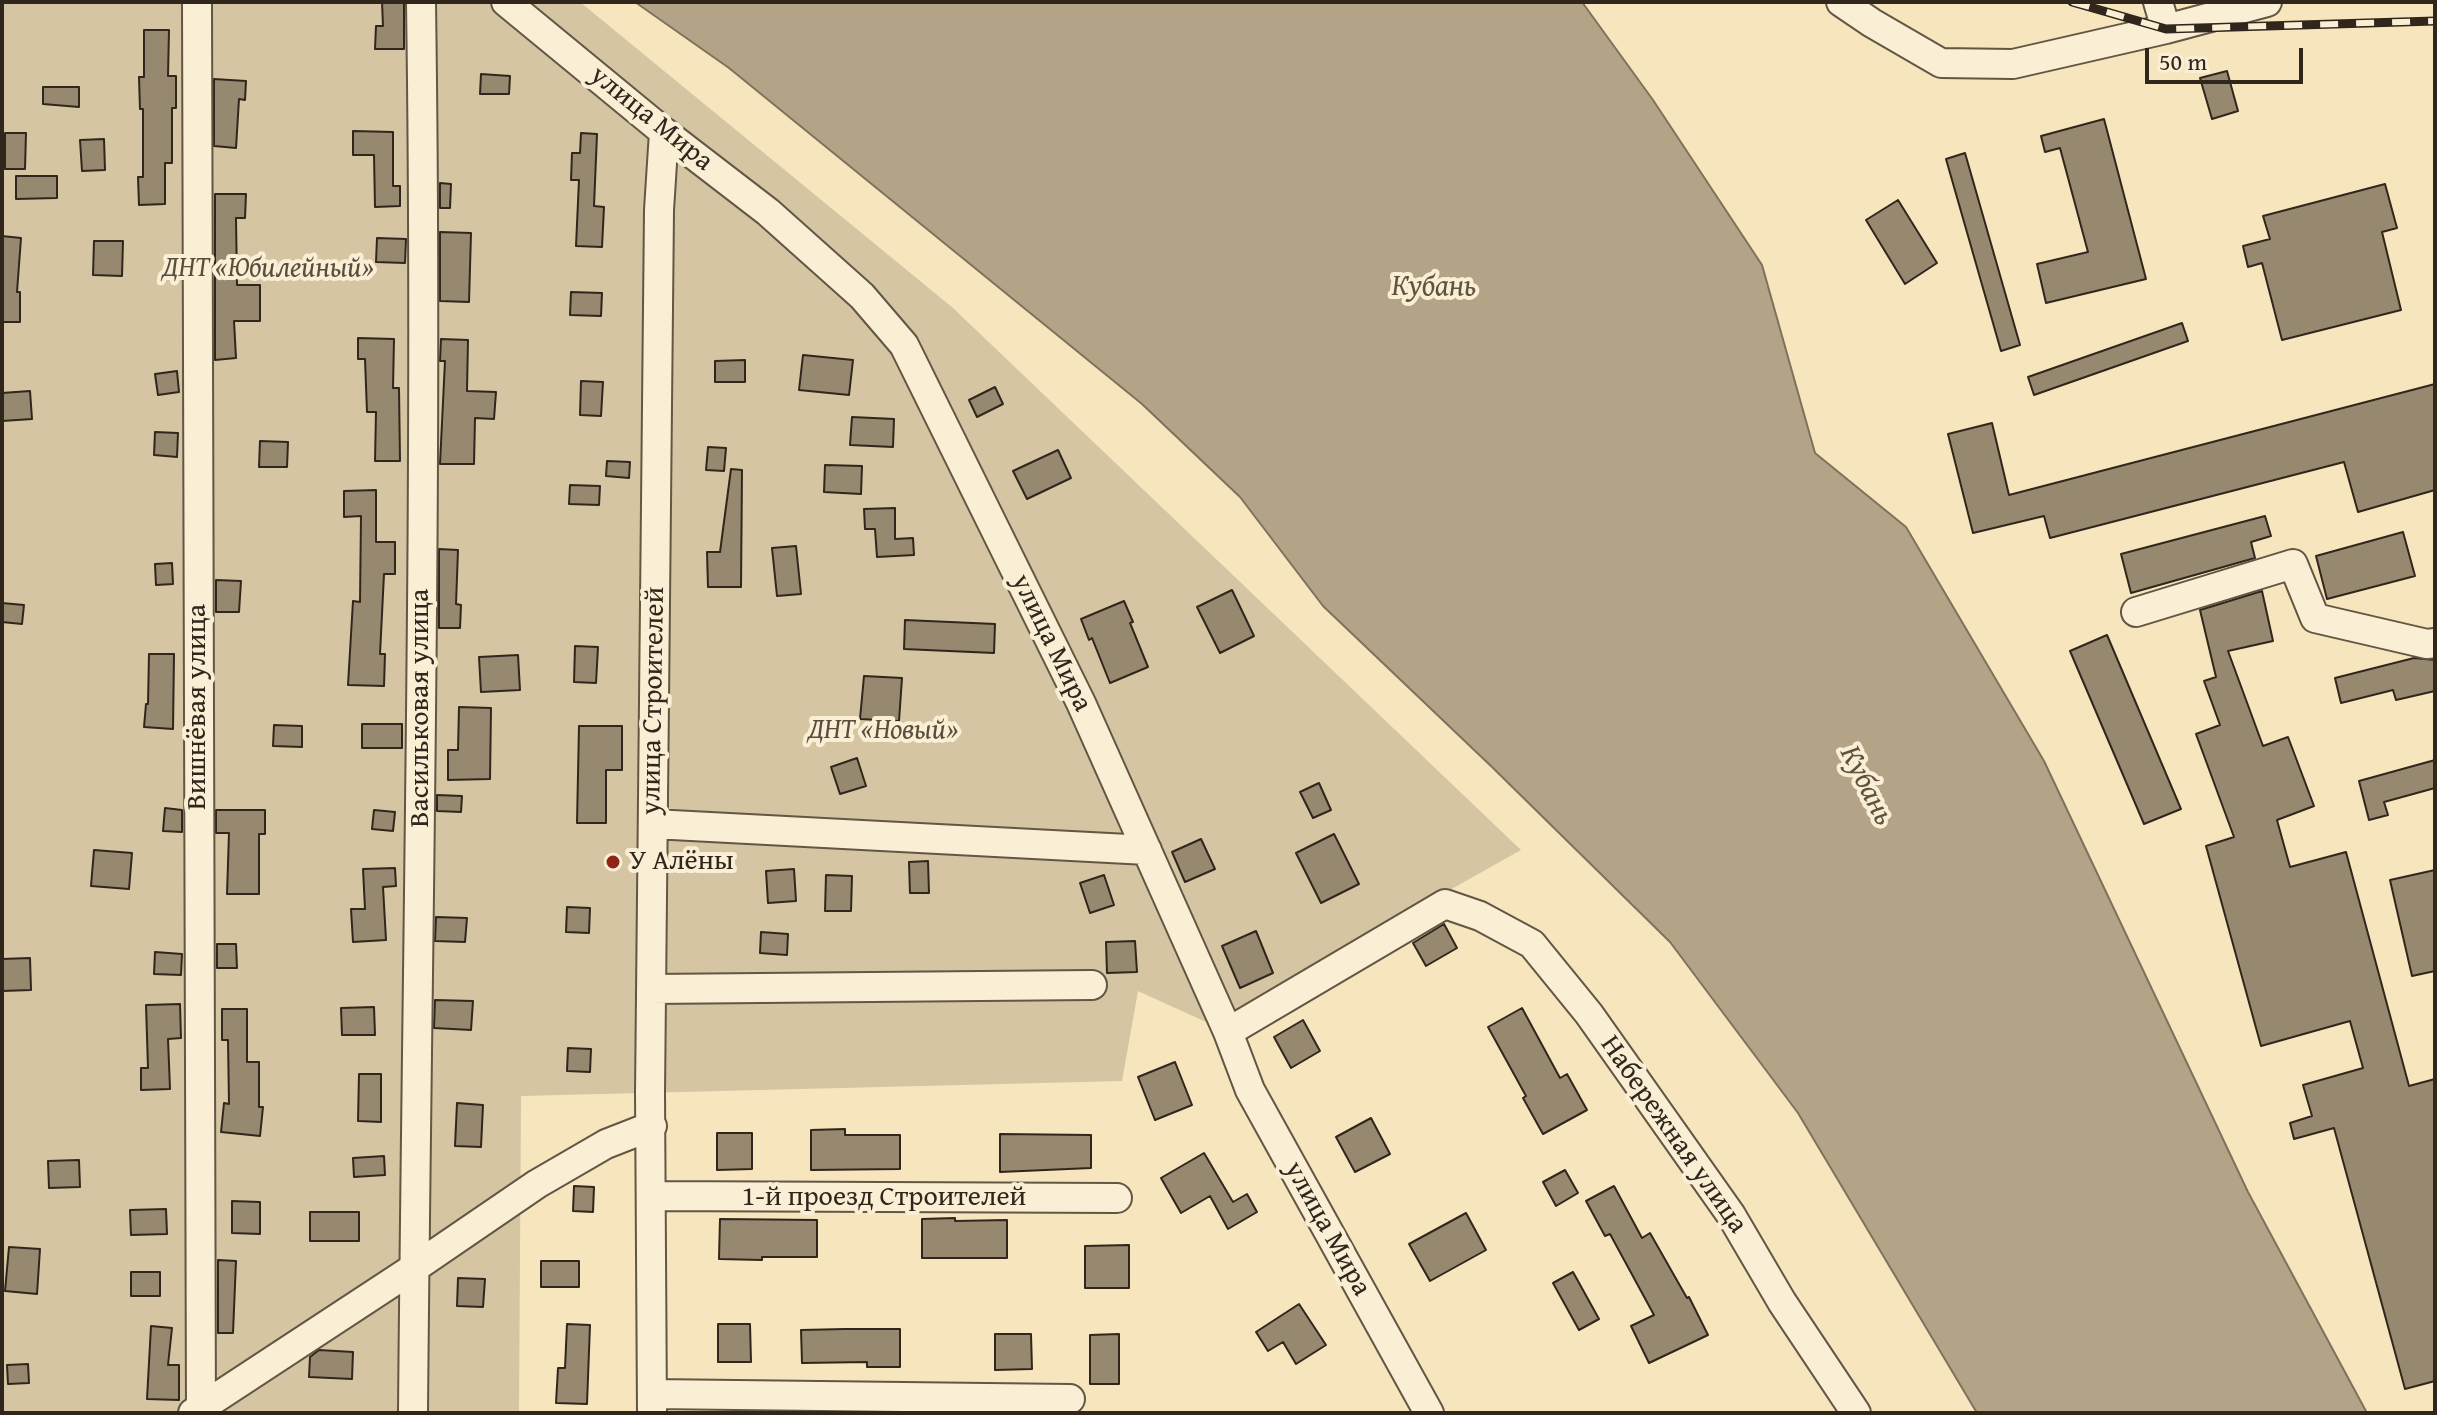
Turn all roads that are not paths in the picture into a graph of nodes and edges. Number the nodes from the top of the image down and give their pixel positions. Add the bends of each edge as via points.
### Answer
1 (197, 2) edge
2 (421, 2) edge
3 (506, 2) edge
4 (1841, 2) edge
5 (2158, 2) edge
6 (2267, 2) edge
7 (2166, 29) junction
8 (664, 132) junction
9 (2136, 612) dead end
10 (2435, 643) edge
11 (653, 824) junction
12 (1147, 850) junction
13 (1092, 985) dead end
14 (651, 989) junction
15 (1228, 1032) junction
16 (652, 1126) junction
17 (651, 1196) junction
18 (1117, 1198) dead end
19 (414, 1268) junction
20 (1070, 1399) dead end
21 (652, 1403) edge
22 (198, 1411) edge
23 (413, 1413) edge
24 (1429, 1413) edge
25 (1856, 1413) edge

1 - 22 street, Вишнёвая улица
2 - 19 street, Васильковая улица via 421,783
3 - 8 street, улица Мира
4 - 7 street via 1941,63 2013,64
5 - 7 street
6 - 7 street
8 - 11 street, улица Строителей
8 - 12 street, улица Мира via 851,285 904,345 1081,703
9 - 10 street via 2293,564 2315,618
11 - 12 street
11 - 14 street, улица Строителей
12 - 15 street, улица Мира
13 - 14 street
14 - 16 street, улица Строителей
15 - 24 street, улица Мира via 1250,1090
15 - 25 street, Набережная улица via 1445,904 1532,944 1589,1014 1731,1215
16 - 17 street, улица Строителей
16 - 19 street via 606,1144 537,1184
17 - 18 street, 1-й проезд Строителей
17 - 21 street, улица Строителей
19 - 22 street
19 - 23 street, Васильковая улица
20 - 21 street

